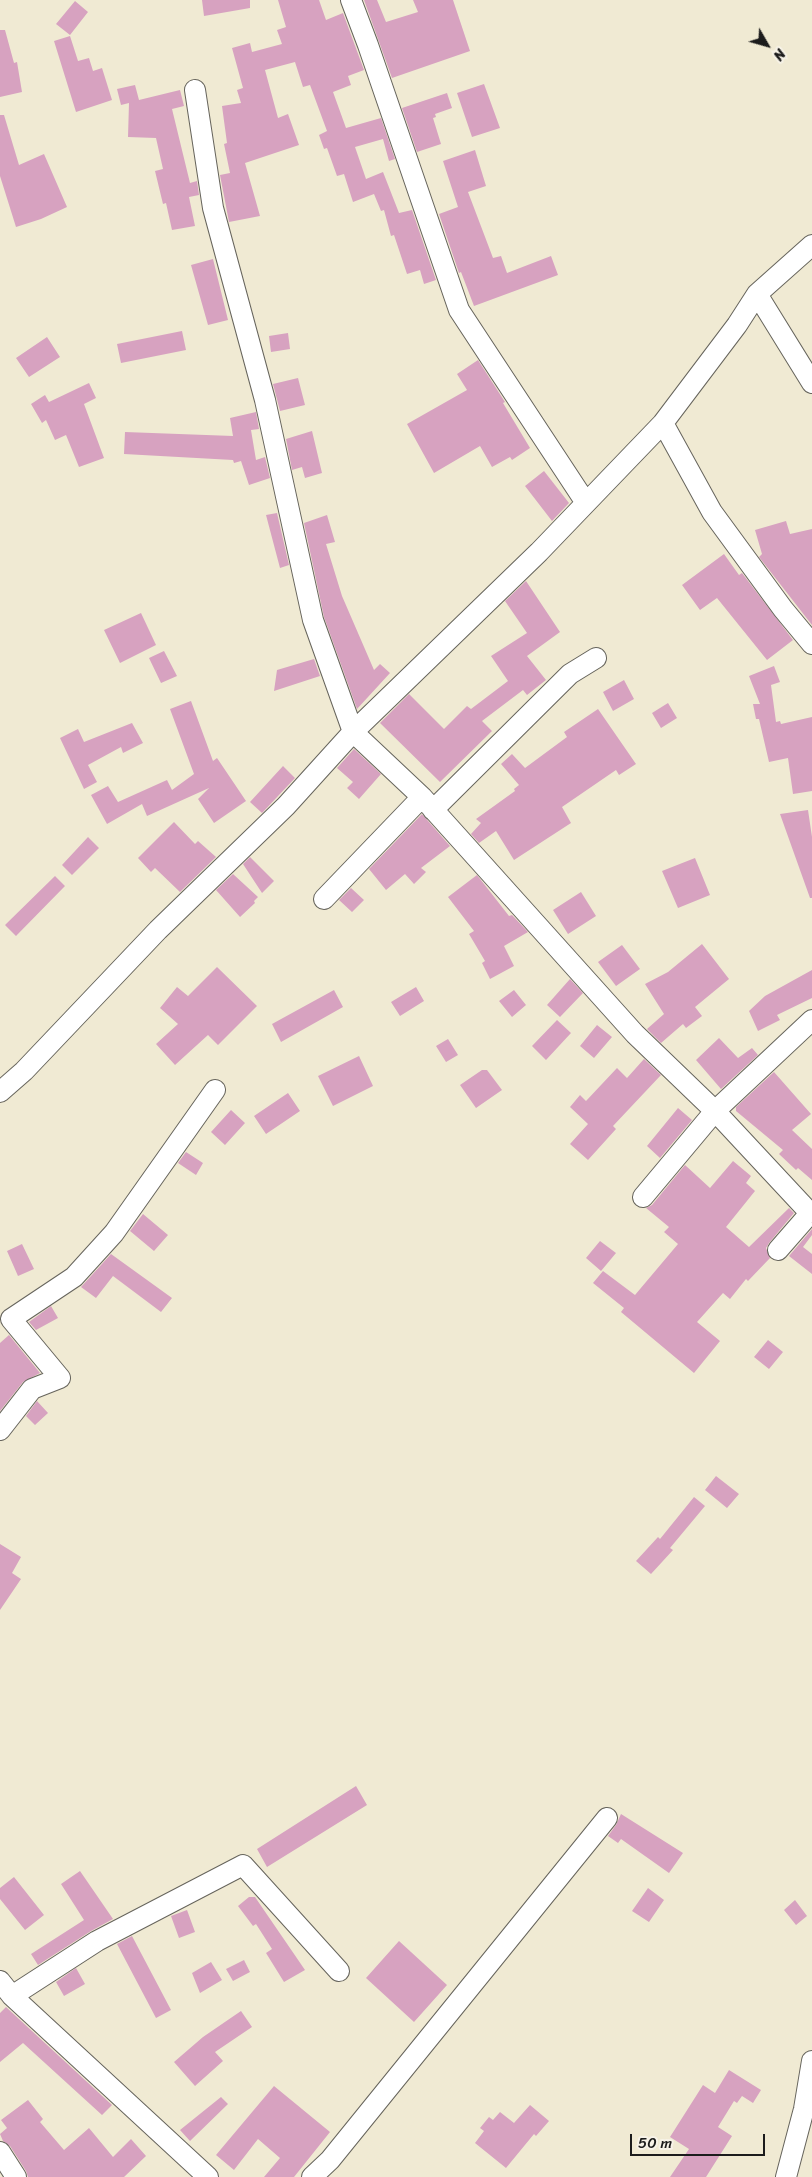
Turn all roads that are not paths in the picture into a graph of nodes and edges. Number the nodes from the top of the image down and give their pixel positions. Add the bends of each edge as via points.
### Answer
1 (351, 0) edge
2 (195, 90) dead end
3 (812, 245) edge
4 (757, 294) junction
5 (812, 383) edge
6 (663, 423) junction
7 (586, 503) junction
8 (812, 644) edge
9 (596, 658) dead end
10 (353, 732) junction
11 (427, 803) junction
12 (324, 899) dead end
13 (812, 1020) edge
14 (215, 1090) dead end
15 (0, 1092) edge
16 (716, 1111) junction
17 (643, 1197) dead end
18 (811, 1212) edge
19 (778, 1250) dead end
20 (5, 1322) edge
21 (0, 1430) edge
22 (607, 1818) dead end
23 (339, 1971) dead end
24 (6, 1989) edge
25 (812, 2061) edge
26 (0, 2152) edge
27 (16, 2177) edge
28 (208, 2177) edge
29 (312, 2177) edge
30 (786, 2177) edge

1 - 7 street via 459,310
2 - 10 street via 213,208 265,400 313,620
3 - 4 street
4 - 5 street
4 - 6 street
6 - 7 street
6 - 8 street via 712,512
7 - 10 street
9 - 11 street via 570,674
10 - 11 street
10 - 15 street via 286,806 158,930 24,1071
11 - 12 street
11 - 16 street via 635,1034
13 - 16 street
14 - 20 street via 107,1240 74,1277
16 - 17 street
16 - 18 street
18 - 19 street
20 - 21 street via 60,1378 32,1389
22 - 29 street via 330,2160
23 - 24 street via 243,1864
24 - 28 street
25 - 30 street via 804,2109
26 - 27 street

